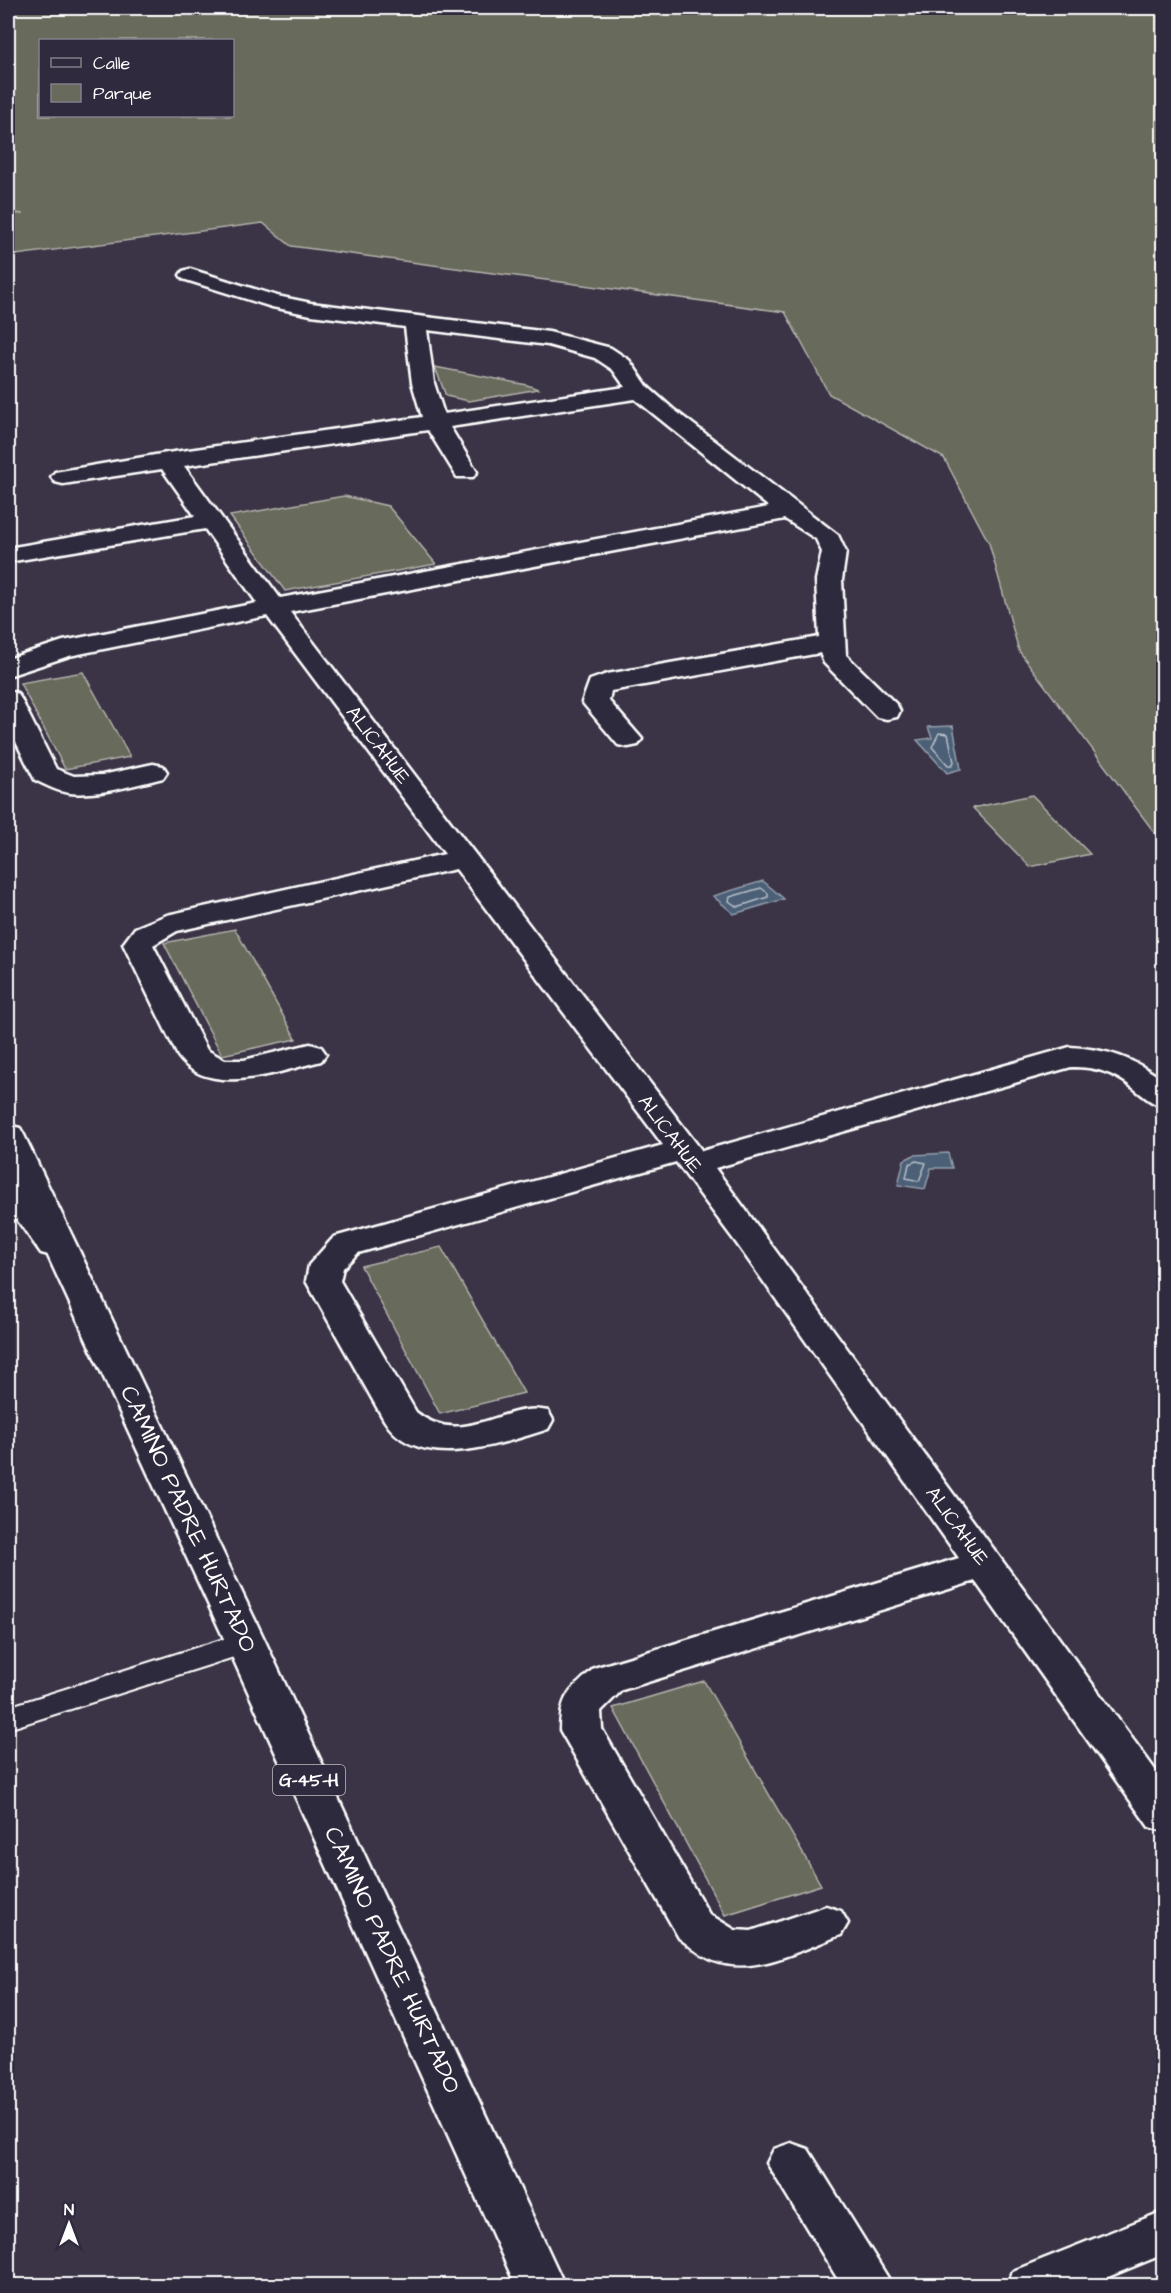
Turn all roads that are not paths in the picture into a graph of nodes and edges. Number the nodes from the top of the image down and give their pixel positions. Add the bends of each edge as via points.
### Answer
1 (190, 274) dead end
2 (416, 322) junction
3 (640, 392) junction
4 (434, 421) junction
5 (166, 460) junction
6 (465, 472) dead end
7 (63, 477) dead end
8 (789, 511) junction
9 (210, 521) junction
10 (8, 555) edge
11 (273, 607) junction
12 (832, 643) junction
13 (63, 649) junction
14 (8, 651) edge
15 (8, 668) edge
16 (8, 699) edge
17 (887, 711) dead end
18 (628, 740) dead end
19 (153, 772) dead end
20 (464, 858) junction
21 (310, 1054) dead end
22 (1164, 1097) edge
23 (8, 1135) edge
24 (688, 1157) junction
25 (8, 1184) edge
26 (75, 1275) junction
27 (535, 1420) dead end
28 (984, 1564) junction
29 (246, 1643) junction
30 (8, 1718) edge
31 (1164, 1815) edge
32 (826, 1923) dead end
33 (791, 2163) dead end
34 (1164, 2232) edge
35 (541, 2286) edge
36 (869, 2286) edge
37 (1030, 2286) edge

1 - 2 street via 273,301
2 - 3 street via 549,339 603,353 621,365
2 - 4 street via 424,383
3 - 4 street
3 - 8 street
4 - 5 street
4 - 6 street via 445,446
5 - 7 street
5 - 9 street, ALICAHUE
8 - 11 street
8 - 12 street via 826,535 834,552 829,580
9 - 10 street
9 - 11 street, ALICAHUE
11 - 13 street
11 - 20 street, ALICAHUE
12 - 17 street via 833,657
12 - 18 street via 599,686 595,702
13 - 14 street
13 - 15 street
16 - 19 street via 45,774 70,785
20 - 21 street via 167,924 146,934 138,944 194,1056 219,1069 244,1070
20 - 24 street, ALICAHUE
22 - 24 street via 1125,1066 1096,1057 1070,1057
23 - 26 street, CAMINO PADRE HURTADO / G-45-H
24 - 27 street via 346,1245 326,1265 323,1281 402,1420 422,1434 455,1437 492,1434
24 - 28 street, ALICAHUE
25 - 26 street, CAMINO PADRE HURTADO
26 - 29 street, CAMINO PADRE HURTADO / G-45-H
28 - 31 street, ALICAHUE
28 - 32 street via 608,1678 581,1706 581,1730 694,1926 726,1947 751,1949
29 - 30 lane
29 - 35 street, CAMINO PADRE HURTADO / G-45-H
33 - 36 street
34 - 37 street

